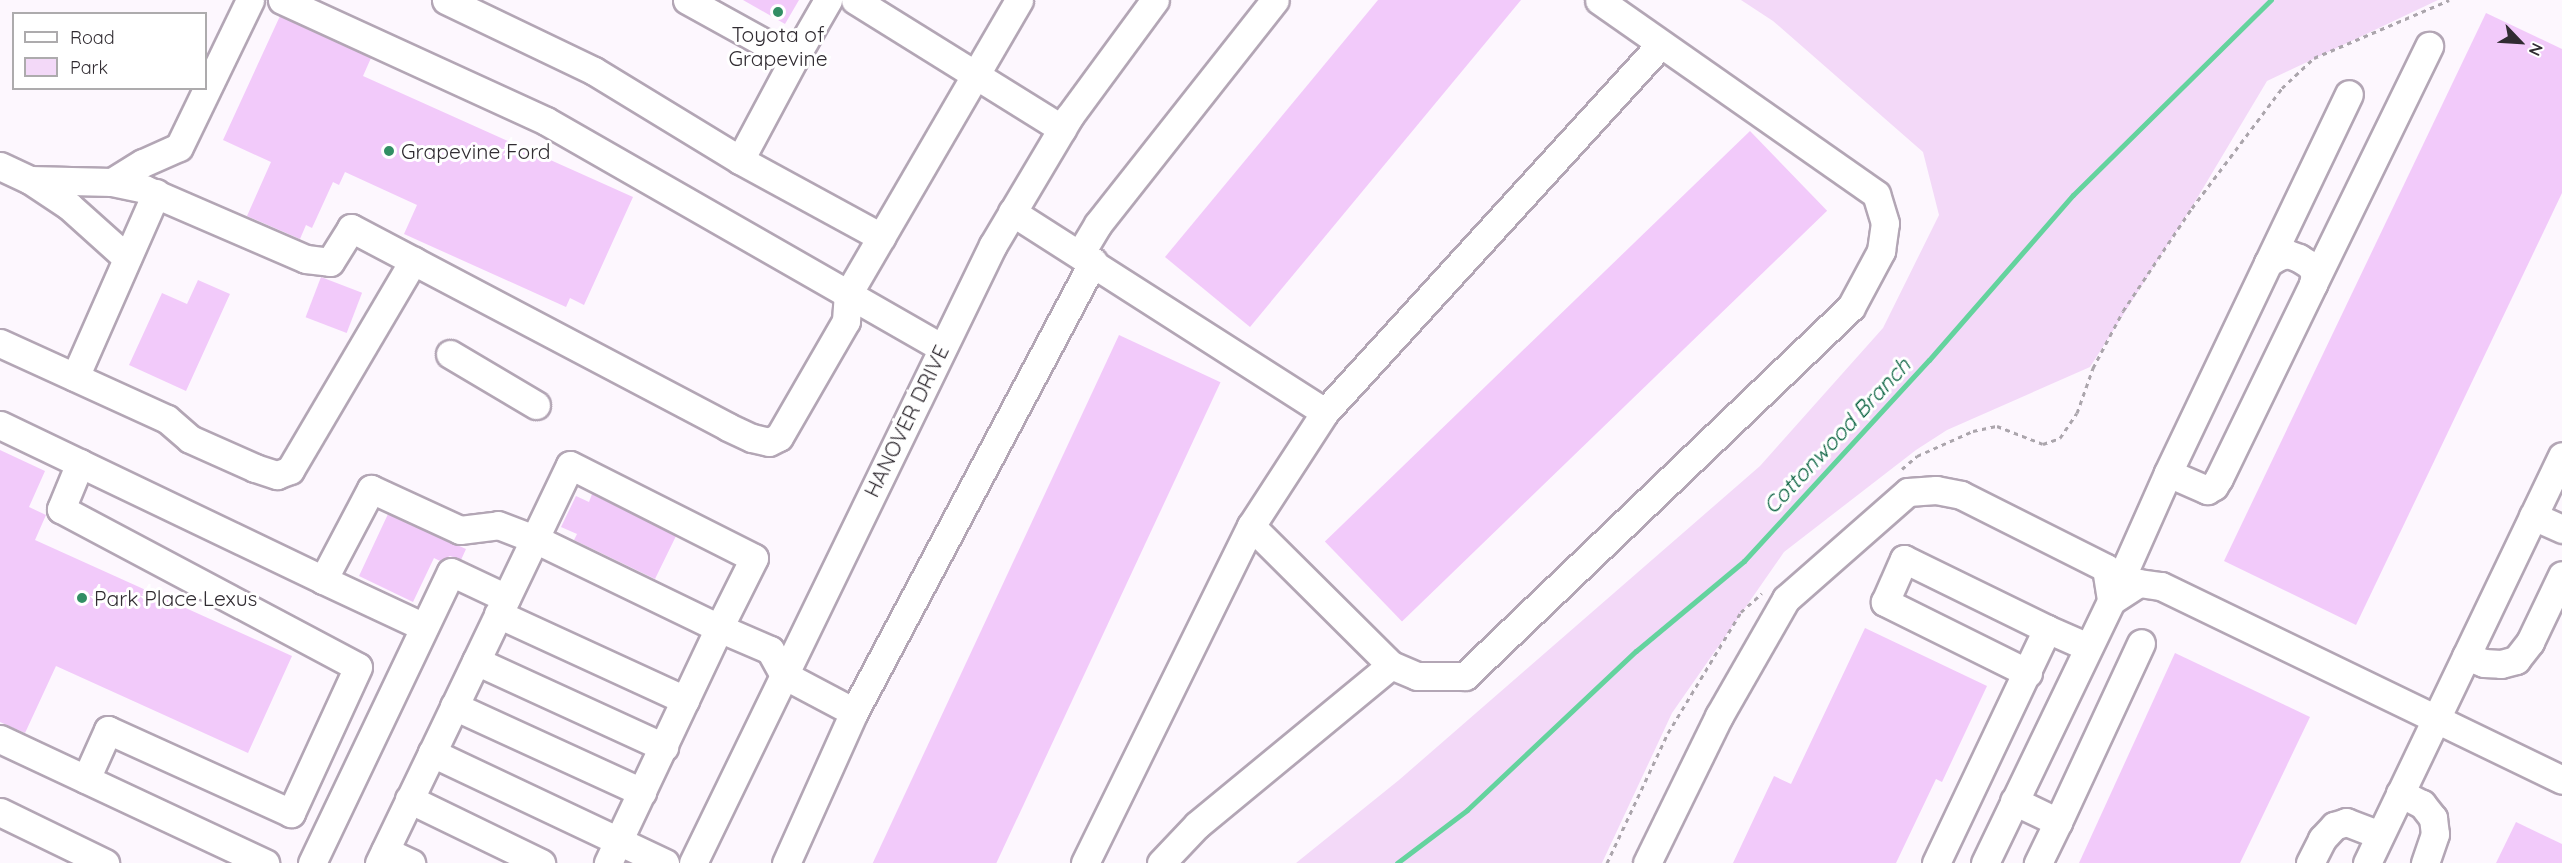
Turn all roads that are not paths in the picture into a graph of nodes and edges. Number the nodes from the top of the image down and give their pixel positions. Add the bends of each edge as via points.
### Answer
1 (250, 0) edge
2 (282, 0) edge
3 (446, 0) edge
4 (687, 0) edge
5 (828, 0) edge
6 (855, 0) edge
7 (1019, 0) edge
8 (1155, 0) edge
9 (1275, 0) edge
10 (1599, 0) edge
11 (1661, 44) junction
12 (2429, 46) dead end
13 (794, 59) junction
14 (975, 74) junction
15 (207, 89) edge
16 (207, 90) edge
17 (2349, 94) dead end
18 (1062, 129) junction
19 (740, 160) junction
20 (0, 165) edge
21 (30, 180) junction
22 (112, 182) junction
23 (156, 193) junction
24 (1012, 212) junction
25 (881, 237) junction
26 (127, 258) junction
27 (1087, 258) junction
28 (413, 261) junction
29 (2268, 262) junction
30 (2313, 284) junction
31 (848, 294) junction
32 (0, 343) edge
33 (941, 347) junction
34 (450, 354) dead end
35 (75, 377) junction
36 (536, 405) dead end
37 (1325, 412) junction
38 (0, 425) edge
39 (2562, 456) edge
40 (80, 463) junction
41 (2168, 474) junction
42 (2533, 516) junction
43 (1251, 526) junction
44 (2562, 529) edge
45 (535, 539) junction
46 (2562, 575) edge
47 (323, 580) junction
48 (2111, 601) junction
49 (502, 606) junction
50 (424, 627) junction
51 (719, 628) junction
52 (2047, 629) junction
53 (2141, 643) dead end
54 (2088, 647) junction
55 (2466, 656) junction
56 (476, 661) junction
57 (1391, 665) junction
58 (2028, 673) junction
59 (784, 675) junction
60 (685, 700) junction
61 (454, 706) junction
62 (854, 712) junction
63 (2436, 719) junction
64 (0, 739) edge
65 (663, 747) junction
66 (432, 753) junction
67 (86, 779) junction
68 (2562, 780) edge
69 (642, 792) junction
70 (2400, 793) junction
71 (409, 799) junction
72 (2014, 801) junction
73 (0, 813) edge
74 (2058, 822) junction
75 (2380, 835) junction
76 (613, 852) edge
77 (382, 857) edge
78 (105, 863) edge
79 (265, 863) edge
80 (312, 863) edge
81 (411, 863) edge
82 (541, 863) edge
83 (665, 863) edge
84 (693, 863) edge
85 (786, 863) edge
86 (1085, 863) edge
87 (1161, 863) edge
88 (1647, 863) edge
89 (1936, 863) edge
90 (1985, 863) edge
91 (2038, 863) edge
92 (2310, 863) edge
93 (2367, 863) edge
94 (2425, 863) edge

1 - 15 street
2 - 31 street via 546,121
3 - 19 street via 594,72
4 - 13 street
5 - 13 street
6 - 14 street
7 - 14 street
8 - 18 street, HANOVER DRIVE
9 - 27 street via 1098,224
10 - 11 street
11 - 37 street
11 - 57 street via 1876,194 1885,224 1881,251 1851,307 1465,676 1417,676
12 - 30 street
13 - 19 street
14 - 18 street
14 - 25 street
16 - 22 street via 179,147
17 - 29 street
18 - 24 street, HANOVER DRIVE
19 - 25 street
20 - 21 street
21 - 22 street
21 - 26 street via 69,206
22 - 23 street
23 - 26 street
23 - 28 street via 306,259 330,262 351,228
24 - 27 street
24 - 33 street, HANOVER DRIVE
25 - 31 street
26 - 35 street
27 - 37 street
27 - 62 street
28 - 31 street via 728,427 769,442 779,437 846,321
28 - 35 street via 290,470 277,475 190,439 167,419
29 - 30 street via 2278,255 2299,258 2315,274
29 - 41 street
30 - 41 street via 2214,486 2206,490
31 - 33 street
32 - 35 street
33 - 59 street, HANOVER DRIVE
34 - 36 street
37 - 43 street
38 - 40 street
39 - 42 street
40 - 47 street
40 - 67 street via 61,509 358,667 291,813 108,730
41 - 48 street
42 - 44 street
42 - 55 street
43 - 57 street
43 - 86 street
45 - 47 street via 498,525 460,530 371,489
45 - 49 street
45 - 51 street
45 - 51 street via 570,465 754,558
46 - 55 street via 2530,642 2516,660 2484,663
47 - 50 street
48 - 54 street
48 - 63 street via 2139,583 2161,585
48 - 88 street via 2106,568 1961,495 1936,490 1908,492 1786,599 1719,716
49 - 50 street via 450,572
49 - 56 street
49 - 60 street
50 - 80 street
51 - 59 street via 770,650
51 - 60 street
52 - 54 street
52 - 58 street
52 - 58 street via 1904,559 1885,602
53 - 74 street
54 - 72 street
55 - 63 street
56 - 61 street
56 - 65 street
57 - 87 street via 1197,825
58 - 89 street
59 - 62 street
59 - 84 street, HANOVER DRIVE
60 - 65 street
61 - 66 street
61 - 69 street
62 - 85 street
63 - 68 street
63 - 70 street
64 - 67 street
65 - 69 street
66 - 71 street
66 - 76 street
67 - 79 street
69 - 76 street
70 - 75 street
70 - 94 street via 2422,804 2433,818 2434,834
71 - 77 street
71 - 82 street
72 - 74 street
72 - 90 street
73 - 78 street
74 - 91 street
75 - 92 street via 2346,822 2334,826
75 - 93 street
76 - 83 street
77 - 81 street

